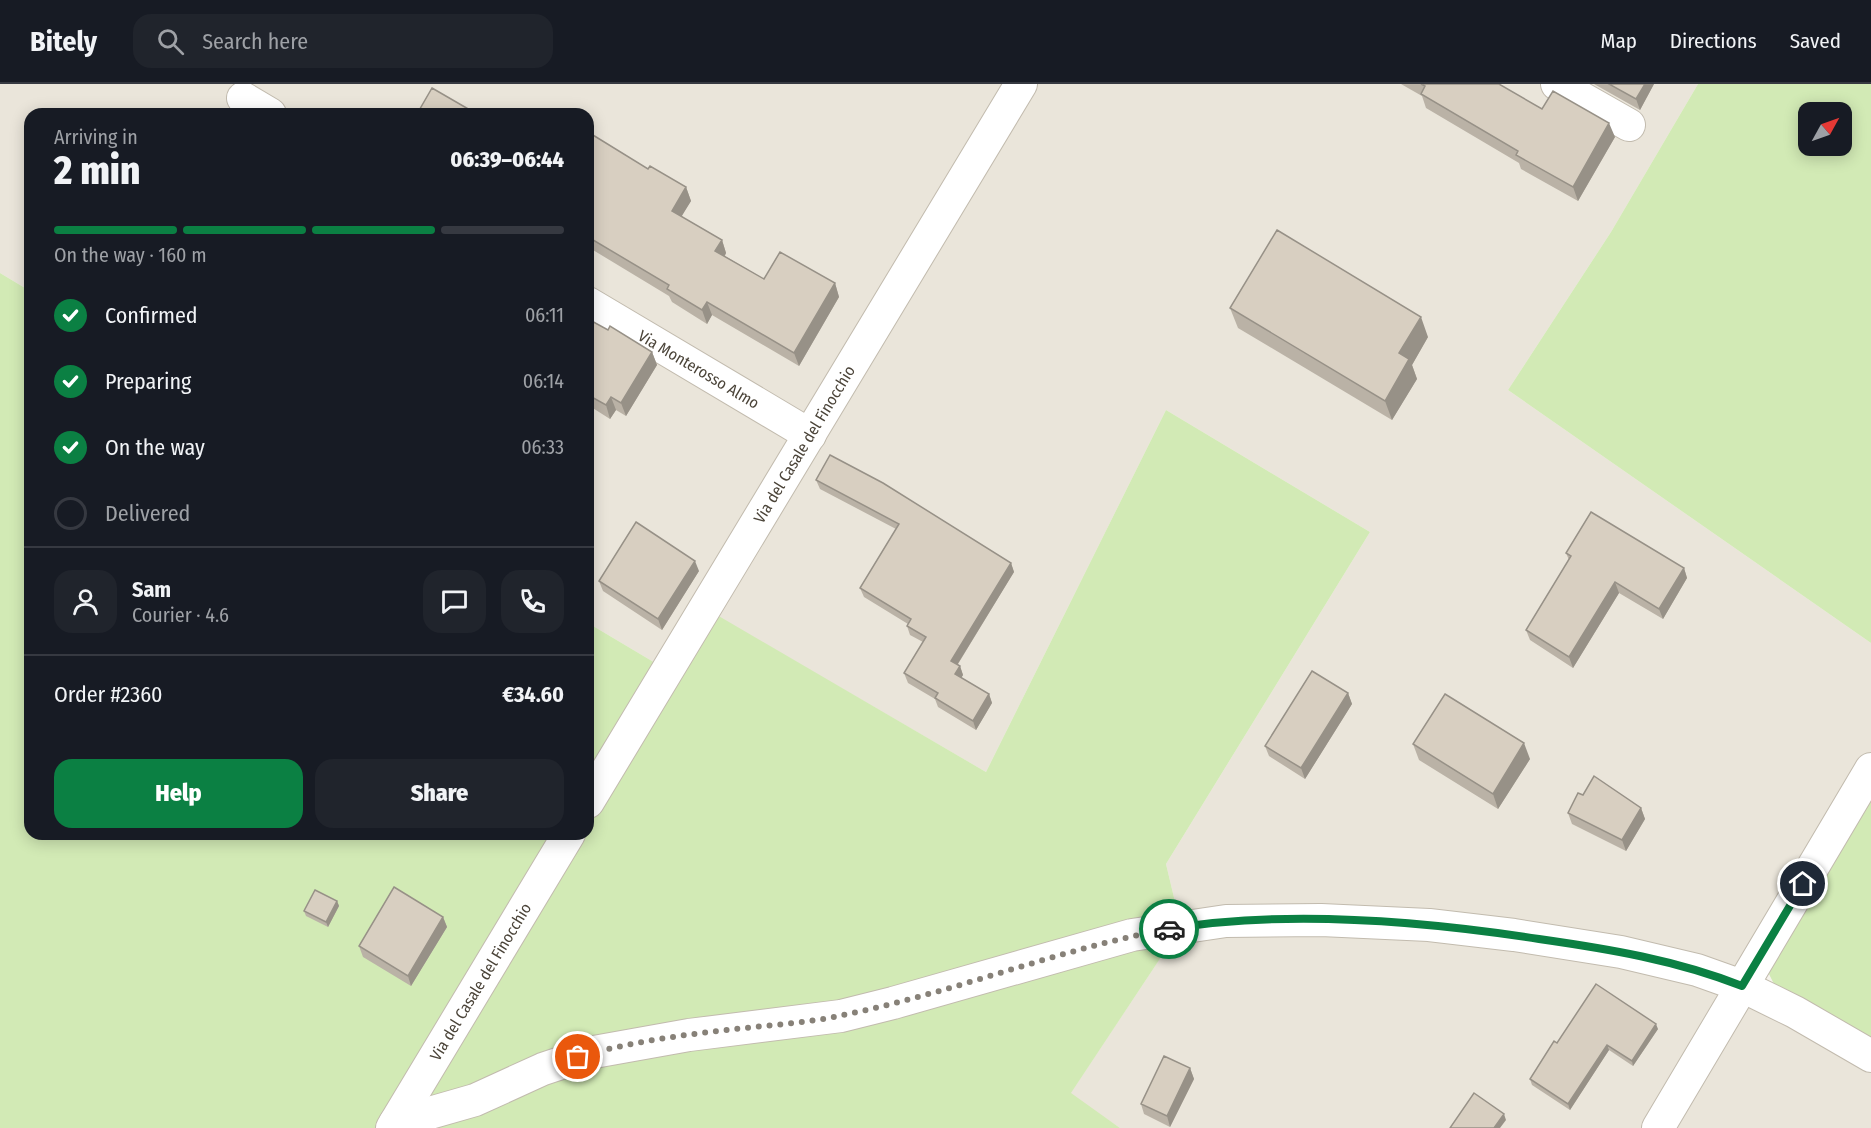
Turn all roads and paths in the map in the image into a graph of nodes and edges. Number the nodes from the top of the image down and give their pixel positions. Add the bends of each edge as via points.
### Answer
1 (1021, 84) edge
2 (1557, 84) edge
3 (243, 98) dead end
4 (260, 108) edge
5 (1629, 125) dead end
6 (594, 307) edge
7 (810, 435) junction
8 (1871, 770) edge
9 (594, 792) edge
10 (565, 840) edge
11 (1742, 986) junction
12 (1871, 1056) edge
13 (394, 1126) edge
14 (1658, 1128) edge

1 - 7 street, Via del Casale del Finocchio
2 - 5 street
3 - 4 street
6 - 7 street, Via Monterosso Almo
7 - 9 street, Via del Casale del Finocchio
8 - 11 street
10 - 13 street, Via del Casale del Finocchio
11 - 12 street
11 - 13 street via 1655,959 1482,931 1348,920 1226,921 1124,938 841,1016 689,1035 594,1052 543,1069 475,1100
11 - 14 street

